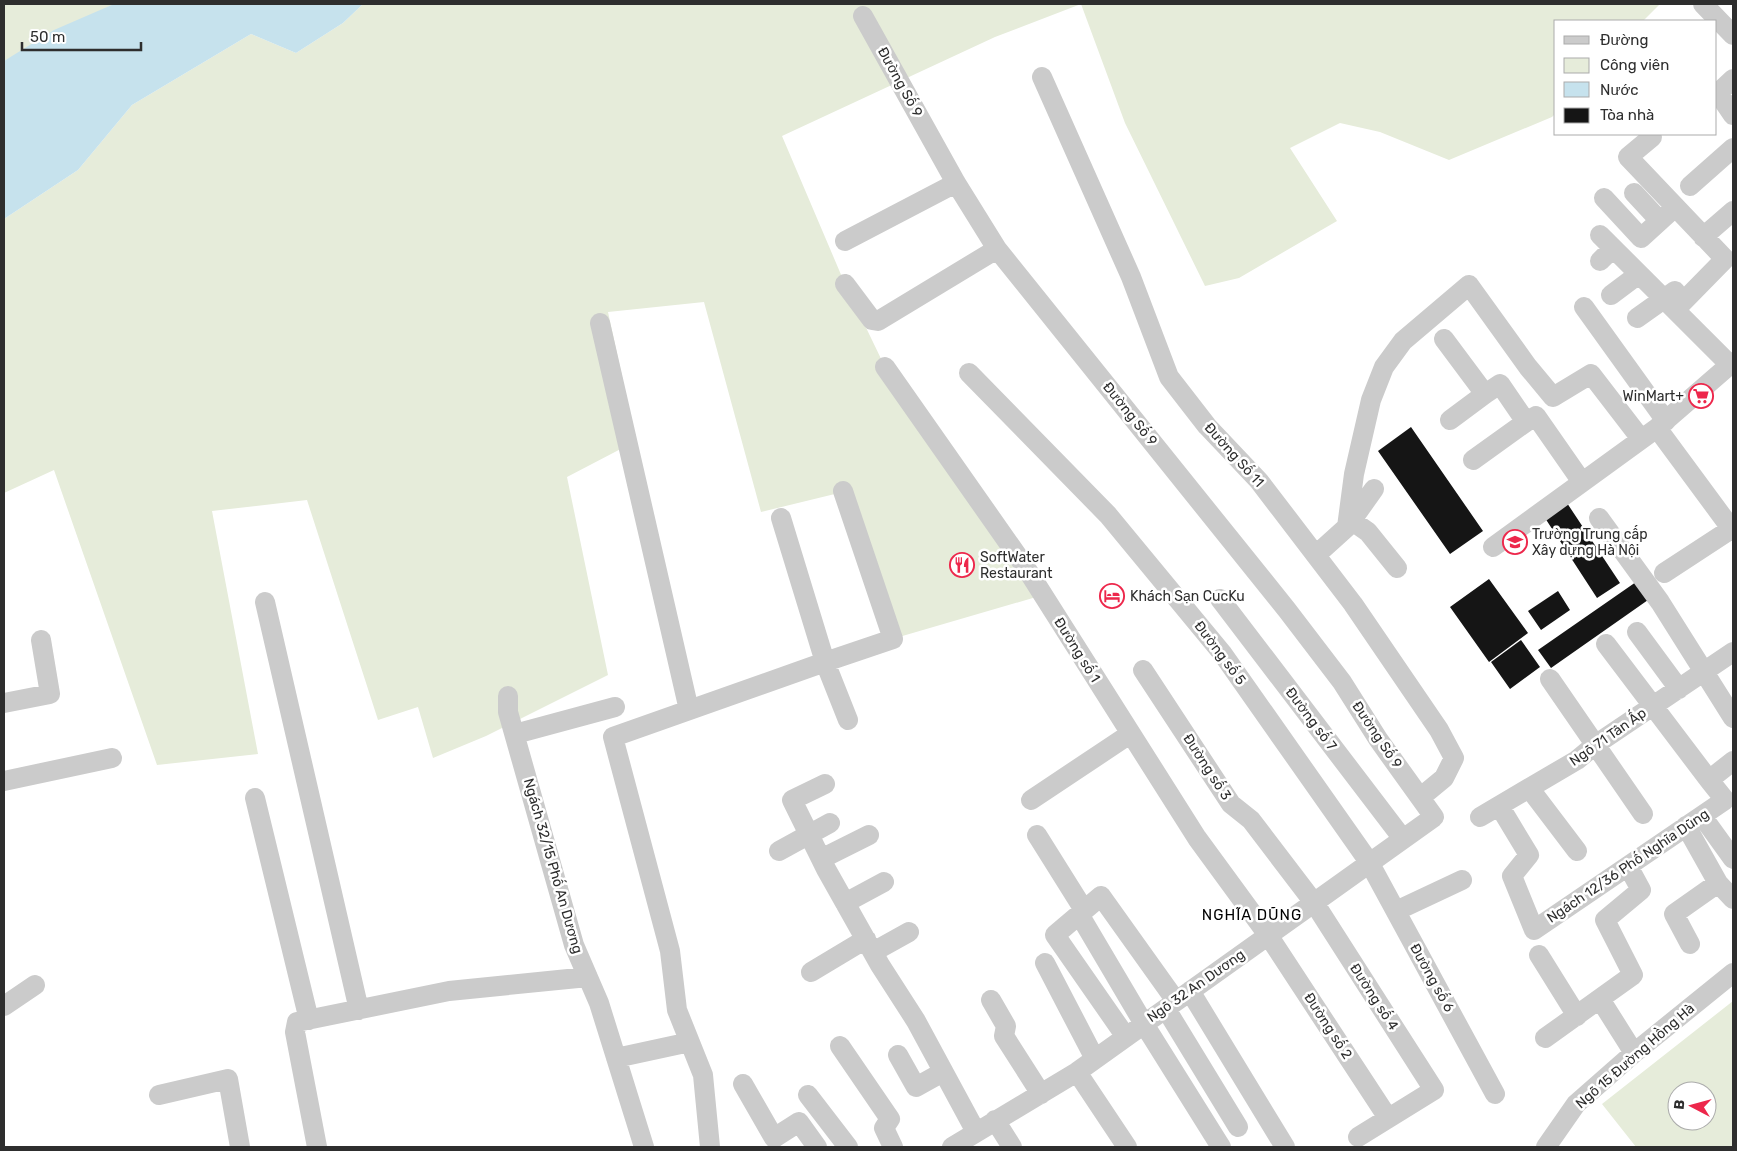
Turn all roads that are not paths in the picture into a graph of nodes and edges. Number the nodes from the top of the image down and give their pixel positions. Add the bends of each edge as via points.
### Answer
1 (1703, 4) edge
2 (863, 16) dead end
3 (1733, 35) edge
4 (1042, 78) dead end
5 (1725, 81) edge
6 (1733, 115) edge
7 (1650, 135) edge
8 (1733, 148) edge
9 (956, 183) junction
10 (1690, 186) dead end
11 (1634, 193) dead end
12 (1604, 198) dead end
13 (1675, 207) junction
14 (1733, 212) edge
15 (1660, 221) junction
16 (1703, 237) junction
17 (1641, 238) junction
18 (845, 241) dead end
19 (998, 249) junction
20 (1725, 254) edge
21 (1639, 274) junction
22 (845, 284) dead end
23 (1611, 295) dead end
24 (1670, 305) junction
25 (1584, 307) dead end
26 (1637, 318) dead end
27 (600, 323) dead end
28 (1444, 338) dead end
29 (1732, 364) edge
30 (885, 367) dead end
31 (968, 373) dead end
32 (1485, 394) junction
33 (1450, 420) dead end
34 (1526, 422) junction
35 (1661, 424) junction
36 (1640, 440) junction
37 (1473, 460) dead end
38 (1578, 485) junction
39 (1374, 489) dead end
40 (843, 492) dead end
41 (780, 518) dead end
42 (1599, 518) dead end
43 (1349, 524) junction
44 (1733, 529) edge
45 (1492, 547) dead end
46 (1316, 555) junction
47 (1397, 568) dead end
48 (1664, 573) dead end
49 (1220, 598) dead end
50 (265, 602) dead end
51 (1637, 632) dead end
52 (41, 640) dead end
53 (1606, 644) dead end
54 (1733, 652) edge
55 (825, 662) junction
56 (1143, 670) dead end
57 (1704, 672) junction
58 (1550, 679) dead end
59 (1679, 689) junction
60 (508, 696) dead end
61 (4, 703) edge
62 (1653, 706) junction
63 (615, 707) dead end
64 (689, 710) junction
65 (1733, 718) edge
66 (848, 720) dead end
67 (515, 734) junction
68 (1130, 734) junction
69 (1595, 745) junction
70 (112, 758) dead end
71 (1733, 761) edge
72 (1709, 780) junction
73 (4, 782) edge
74 (825, 784) dead end
75 (1530, 789) junction
76 (1421, 797) junction
77 (255, 798) dead end
78 (1031, 800) dead end
79 (1500, 807) junction
80 (1643, 814) dead end
81 (1434, 817) joint
82 (1480, 817) dead end
83 (1694, 821) junction
84 (830, 823) dead end
85 (809, 834) junction
86 (869, 835) dead end
87 (1037, 836) dead end
88 (1403, 839) junction
89 (779, 851) dead end
90 (1577, 851) dead end
91 (821, 859) junction
92 (1733, 859) edge
93 (1370, 862) junction
94 (1628, 866) junction
95 (1462, 880) dead end
96 (884, 882) dead end
97 (1718, 883) junction
98 (1733, 899) edge
99 (845, 903) junction
100 (1315, 904) junction
101 (1396, 911) junction
102 (1081, 912) junction
103 (909, 932) dead end
104 (1268, 935) junction
105 (1690, 944) dead end
106 (870, 946) junction
107 (1539, 955) dead end
108 (1044, 963) dead end
109 (811, 972) dead end
110 (1733, 973) edge
111 (588, 977) junction
112 (35, 985) dead end
113 (1600, 999) junction
114 (991, 1000) dead end
115 (1178, 1000) junction
116 (4, 1006) edge
117 (358, 1010) junction
118 (1576, 1016) junction
119 (309, 1020) junction
120 (1144, 1024) junction
121 (1126, 1037) junction
122 (1545, 1038) dead end
123 (690, 1042) junction
124 (840, 1046) dead end
125 (1634, 1053) junction
126 (898, 1055) dead end
127 (616, 1058) junction
128 (1095, 1059) junction
129 (943, 1072) junction
130 (1077, 1072) junction
131 (743, 1084) dead end
132 (1041, 1094) junction
133 (1495, 1094) dead end
134 (159, 1095) dead end
135 (808, 1095) dead end
136 (1262, 1111) junction
137 (1388, 1118) junction
138 (995, 1120) junction
139 (1238, 1127) junction
140 (976, 1132) junction
141 (1358, 1137) dead end
142 (1214, 1145) edge
143 (240, 1147) edge
144 (318, 1147) edge
145 (644, 1147) edge
146 (710, 1147) edge
147 (818, 1147) edge
148 (848, 1147) edge
149 (893, 1147) edge
150 (952, 1147) edge
151 (1012, 1147) edge
152 (1127, 1147) edge
153 (1285, 1147) edge
154 (1546, 1147) edge

1 - 3 street
2 - 9 street, Đường Số 9
4 - 46 street, Đường Số 11 via 1131,277 1169,377 1207,426 1259,481
5 - 6 street via 1718,93
7 - 13 street via 1652,137 1628,157
8 - 10 street
9 - 18 street
9 - 19 street, Đường Số 9
11 - 15 street
12 - 17 street
13 - 15 street
13 - 16 street
14 - 16 street
15 - 17 street
16 - 20 street
17 - 21 street via 1609,250
19 - 22 street via 878,322 872,320
19 - 76 street, Đường Số 9 via 1287,610 1342,682 1378,739
20 - 24 street
21 - 23 street
21 - 24 street
24 - 26 street
24 - 29 street
25 - 35 street
27 - 64 street
28 - 32 street
29 - 35 street
30 - 68 street, Đường số 1 via 1026,568
31 - 93 street, Đường số 5 via 1108,515 1222,653
32 - 33 street
32 - 34 street via 1500,384
34 - 37 street
34 - 38 street via 1536,416
35 - 36 street
35 - 44 street
36 - 38 street
36 - 43 street via 1591,374 1554,397 1528,367 1469,285 1403,341 1384,367 1371,400 1354,474
38 - 45 street
39 - 43 street
40 - 55 street via 892,639
41 - 55 street
42 - 57 street via 1660,602
43 - 46 street
43 - 47 street via 1368,532
44 - 48 street
46 - 76 street, Đường Số 11 via 1439,730 1454,758 1444,778
49 - 88 street, Đường số 7
50 - 117 street
51 - 59 street
52 - 61 street via 50,694
53 - 62 street
54 - 57 street, Ngõ 71 Tân Ấp
55 - 64 street
55 - 66 street
56 - 100 street, Đường số 3 via 1232,804 1251,820
57 - 59 street, Ngõ 71 Tân Ấp
57 - 65 street
58 - 69 street
59 - 62 street, Ngõ 71 Tân Ấp
60 - 67 street, Ngách 32/15 Phố An Dương via 508,712
62 - 69 street, Ngõ 71 Tân Ấp
62 - 72 street
63 - 67 street
64 - 123 street via 613,737 670,951 677,1010
67 - 111 street, Ngách 32/15 Phố An Dương via 574,945
68 - 78 street
68 - 104 street, Đường số 1 via 1197,838
69 - 75 street, Ngõ 71 Tân Ấp
69 - 80 street
70 - 73 street
71 - 72 street
72 - 83 street, Ngách 12/36 Phố Nghĩa Dũng via 1725,800
74 - 85 street via 792,800
75 - 79 street, Ngõ 71 Tân Ấp
75 - 90 street
76 - 81 street, Đường Số 9
77 - 119 street
79 - 82 street, Ngõ 71 Tân Ấp
79 - 94 street, Ngách 12/36 Phố Nghĩa Dũng via 1530,855 1512,876 1534,930
81 - 88 street, Ngõ 32 An Dương
83 - 92 street
83 - 94 street, Ngách 12/36 Phố Nghĩa Dũng
83 - 97 street
84 - 85 street
85 - 89 street
85 - 91 street
86 - 91 street
87 - 102 street
88 - 93 street, Ngõ 32 An Dương
91 - 99 street
93 - 100 street, Ngõ 32 An Dương
93 - 101 street, Đường số 6
94 - 113 street via 1641,890 1605,920 1633,975
95 - 101 street
96 - 99 street
97 - 98 street
97 - 105 street via 1674,914
99 - 106 street
100 - 104 street, Ngõ 32 An Dương
100 - 137 street, Đường số 4 via 1434,1090
101 - 133 street, Đường số 6
102 - 115 street via 1101,896
102 - 120 street
102 - 121 street via 1056,935
103 - 106 street
104 - 115 street, Ngõ 32 An Dương
104 - 137 street, Đường số 2
106 - 109 street
106 - 129 street
107 - 118 street
108 - 128 street
110 - 125 street, Ngõ 15 Đường Hồng Hà
111 - 117 street via 449,991
111 - 127 street, Ngách 32/15 Phố An Dương via 600,1003
112 - 116 street
113 - 118 street
113 - 125 street
114 - 132 street via 1006,1026 1004,1036
115 - 120 street, Ngõ 32 An Dương
115 - 136 street
115 - 139 street
117 - 119 street
118 - 122 street
119 - 144 street via 297,1022 295,1032
120 - 121 street, Ngõ 32 An Dương
120 - 142 street
121 - 128 street, Ngõ 32 An Dương
123 - 127 street
123 - 146 street via 703,1075
124 - 149 street via 890,1119 884,1128
125 - 154 street, Ngõ 15 Đường Hồng Hà via 1576,1104
126 - 129 street via 916,1088
127 - 145 street, Ngách 32/15 Phố An Dương
128 - 130 street, Ngõ 32 An Dương
129 - 140 street
130 - 132 street, Ngõ 32 An Dương
130 - 152 street
131 - 147 street via 774,1138 799,1122
132 - 138 street, Ngõ 32 An Dương
134 - 143 street via 228,1079
135 - 148 street
136 - 139 street
136 - 153 street
137 - 141 street
138 - 140 street, Ngõ 32 An Dương
138 - 151 street
139 - 142 street
140 - 150 street, Ngõ 32 An Dương

